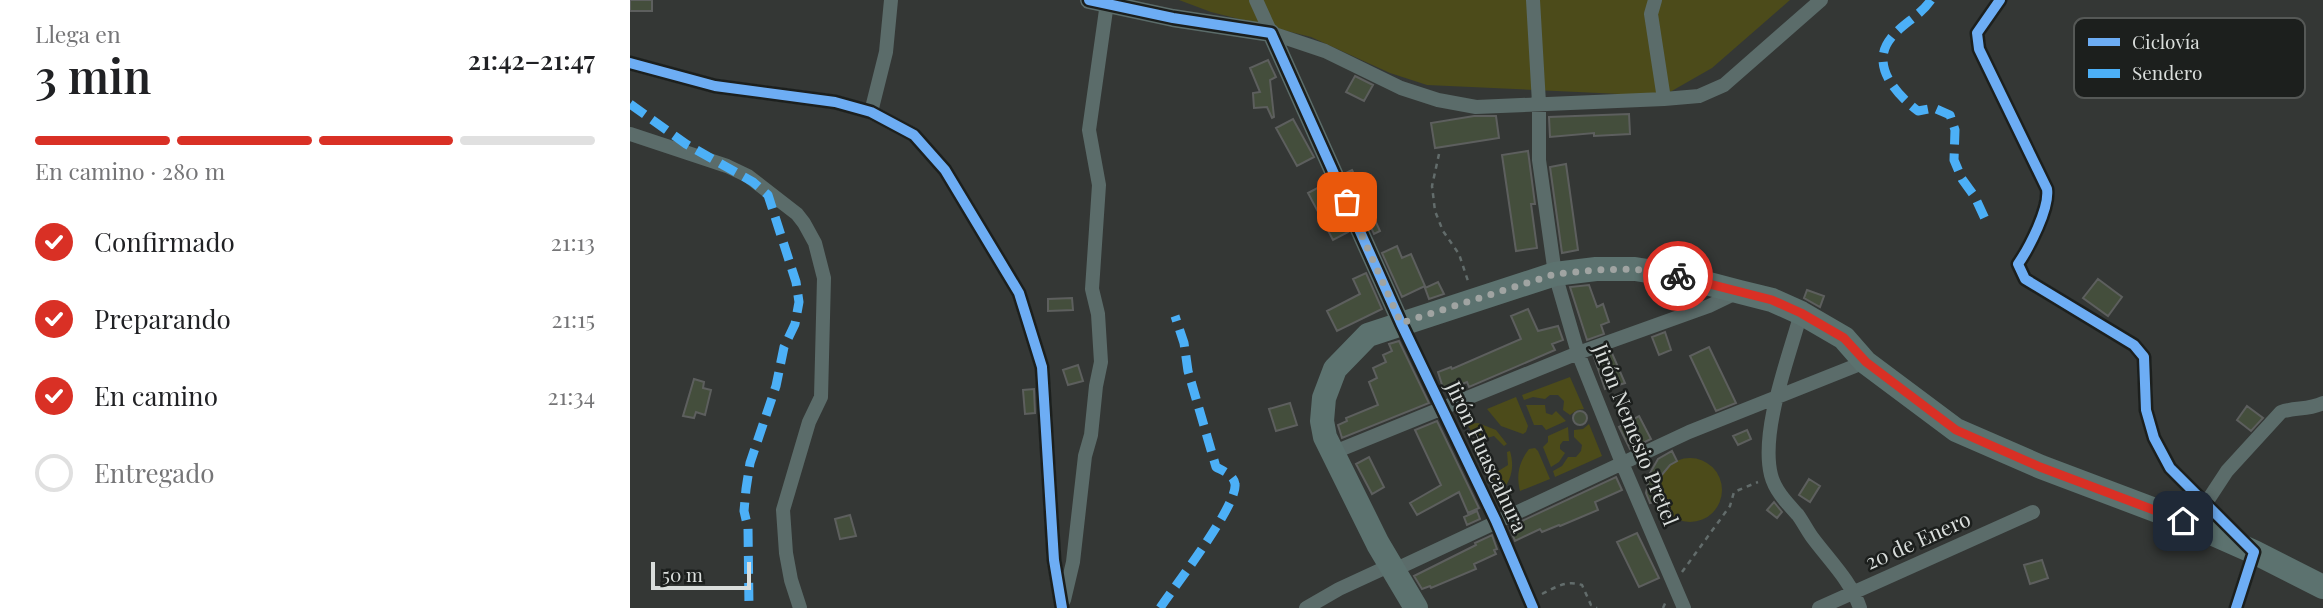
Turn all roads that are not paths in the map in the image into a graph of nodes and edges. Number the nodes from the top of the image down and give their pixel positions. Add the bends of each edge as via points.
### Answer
1 (891, 0) edge
2 (1088, 0) edge
3 (1256, 0) edge
4 (1533, 0) edge
5 (1655, 0) edge
6 (1821, 0) edge
7 (2000, 0) edge
8 (1107, 3) junction
9 (1271, 33) junction
10 (630, 62) edge
11 (1664, 99) junction
12 (1539, 103) junction
13 (871, 112) junction
14 (630, 134) edge
15 (1555, 274) junction
16 (1740, 292) junction
17 (1801, 313) junction
18 (1401, 323) junction
19 (1578, 353) junction
20 (1866, 362) junction
21 (1777, 398) junction
22 (2323, 403) edge
23 (1442, 408) junction
24 (1332, 453) junction
25 (1622, 463) junction
26 (2206, 503) junction
27 (2033, 512) dead end
28 (1496, 521) junction
29 (2254, 552) junction
30 (1392, 568) junction
31 (2323, 587) edge
32 (1855, 592) junction
33 (1531, 604) edge
34 (1062, 607) edge
35 (800, 608) edge
36 (1306, 608) edge
37 (1416, 608) edge
38 (1685, 608) edge
39 (1819, 608) edge
40 (1860, 608) edge
41 (2236, 608) edge

1 - 13 street via 886,52
2 - 8 street
3 - 9 street
4 - 12 street, Jirón Nemesio Pretel
5 - 11 street via 1651,14
6 - 11 street via 1724,85 1699,96
7 - 26 street via 1977,33 1979,49 2048,195 2019,271 2140,350 2146,410 2154,438 2170,468
8 - 9 street
8 - 34 street via 1089,130 1099,185 1092,289 1101,362 1084,456 1073,562
9 - 12 street via 1438,100 1476,107
9 - 18 street
10 - 13 street via 715,86 835,102
11 - 12 street
12 - 15 street, Jirón Nemesio Pretel via 1539,160
13 - 34 street via 914,135 945,170 1019,293 1042,367 1054,560
14 - 35 street via 748,176 797,214 815,243 824,278 821,397 783,510 786,553
15 - 16 highway via 1634,269
15 - 18 highway
15 - 19 street, Jirón Nemesio Pretel
16 - 17 highway
16 - 19 street
17 - 20 highway via 1844,338
17 - 21 street
18 - 23 street, Jirón Huascahura
18 - 24 highway via 1368,335 1335,369 1324,398 1322,421
19 - 23 street
19 - 25 street, Jirón Nemesio Pretel
20 - 21 street
20 - 29 highway via 1956,430
21 - 25 street
21 - 32 street via 1768,446 1771,477 1783,500
22 - 26 street via 2281,412 2227,471
23 - 24 street
23 - 28 street, Jirón Huascahura
24 - 30 highway
25 - 28 street
25 - 38 street, Jirón Nemesio Pretel
26 - 29 street
27 - 32 street, 20 de Enero
28 - 30 street
28 - 33 street, Jirón Huascahura
29 - 31 highway
29 - 41 street
30 - 36 street
30 - 37 highway
32 - 39 street, 20 de Enero
32 - 40 street

